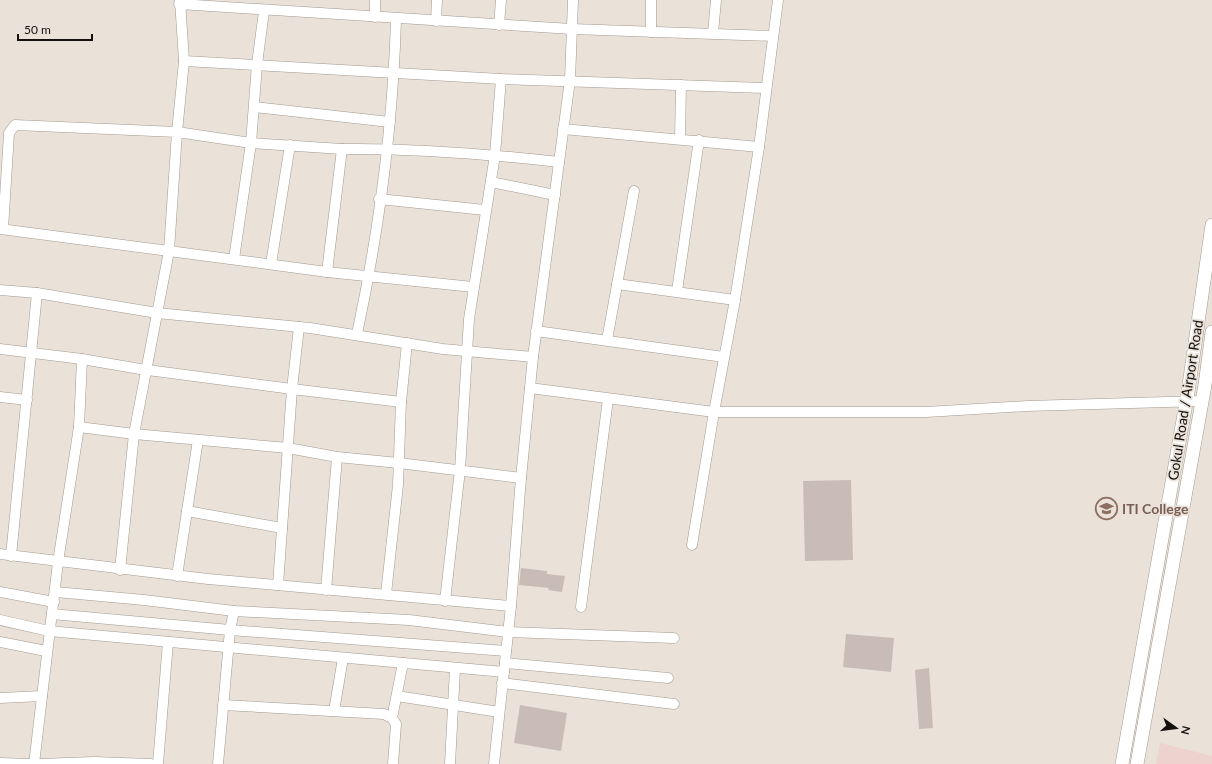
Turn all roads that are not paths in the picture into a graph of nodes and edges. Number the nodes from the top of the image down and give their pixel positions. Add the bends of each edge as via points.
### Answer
1 (375, 0) edge
2 (437, 0) edge
3 (502, 0) edge
4 (573, 0) edge
5 (651, 0) edge
6 (716, 0) edge
7 (778, 0) edge
8 (179, 2) edge
9 (264, 10) junction
10 (375, 17) junction
11 (396, 19) junction
12 (436, 21) junction
13 (499, 24) junction
14 (572, 29) junction
15 (651, 32) junction
16 (714, 33) junction
17 (773, 36) junction
18 (184, 61) junction
19 (257, 64) junction
20 (394, 73) junction
21 (501, 79) junction
22 (570, 80) junction
23 (681, 85) junction
24 (765, 88) junction
25 (254, 107) junction
26 (390, 122) junction
27 (563, 129) junction
28 (177, 132) junction
29 (680, 139) junction
30 (699, 140) junction
31 (251, 143) junction
32 (290, 145) junction
33 (759, 147) junction
34 (387, 148) junction
35 (342, 149) junction
36 (495, 155) junction
37 (559, 162) junction
38 (491, 182) junction
39 (634, 191) dead end
40 (555, 195) junction
41 (379, 199) junction
42 (486, 210) junction
43 (1212, 225) edge
44 (2, 229) edge
45 (169, 251) junction
46 (234, 259) junction
47 (271, 264) junction
48 (327, 272) junction
49 (369, 276) junction
50 (617, 284) junction
51 (473, 287) junction
52 (0, 290) edge
53 (677, 291) junction
54 (37, 293) junction
55 (735, 300) junction
56 (157, 313) junction
57 (298, 327) junction
58 (536, 331) junction
59 (1212, 332) edge
60 (357, 334) junction
61 (607, 340) junction
62 (407, 343) junction
63 (0, 349) edge
64 (467, 351) junction
65 (31, 352) junction
66 (533, 357) junction
67 (724, 357) junction
68 (82, 359) junction
69 (146, 370) junction
70 (530, 388) junction
71 (292, 389) junction
72 (0, 396) edge
73 (608, 399) junction
74 (26, 400) junction
75 (1187, 401) junction
76 (1202, 401) junction
77 (401, 402) junction
78 (714, 412) junction
79 (78, 427) junction
80 (134, 434) junction
81 (198, 440) junction
82 (288, 448) junction
83 (337, 457) junction
84 (399, 463) junction
85 (460, 470) junction
86 (521, 478) junction
87 (187, 511) junction
88 (282, 528) junction
89 (692, 545) dead end
90 (0, 554) edge
91 (11, 556) junction
92 (58, 562) junction
93 (120, 570) junction
94 (176, 576) junction
95 (278, 585) junction
96 (326, 590) junction
97 (0, 592) edge
98 (56, 592) junction
99 (386, 594) junction
100 (445, 601) junction
101 (54, 602) junction
102 (511, 606) junction
103 (581, 606) dead end
104 (234, 611) junction
105 (52, 614) junction
106 (0, 620) edge
107 (230, 630) junction
108 (49, 631) junction
109 (508, 632) junction
110 (674, 638) dead end
111 (0, 642) edge
112 (168, 642) junction
113 (229, 647) junction
114 (46, 651) junction
115 (506, 651) junction
116 (343, 658) junction
117 (403, 663) junction
118 (504, 668) junction
119 (456, 669) junction
120 (668, 678) dead end
121 (502, 683) junction
122 (42, 696) junction
123 (397, 696) junction
124 (0, 698) edge
125 (223, 704) junction
126 (454, 704) junction
127 (674, 704) dead end
128 (334, 711) junction
129 (499, 712) junction
130 (392, 718) junction
131 (0, 763) edge
132 (94, 763) edge
133 (29, 764) edge
134 (34, 764) edge
135 (40, 764) edge
136 (151, 764) edge
137 (158, 764) edge
138 (218, 764) edge
139 (393, 764) edge
140 (450, 764) edge
141 (494, 764) edge
142 (1122, 764) edge
143 (1137, 764) edge

1 - 10 street
2 - 12 street
3 - 13 street
4 - 14 street
5 - 15 street
6 - 16 street
7 - 17 street
8 - 9 street
8 - 18 street
9 - 10 street
9 - 19 street
10 - 11 street
11 - 12 street
11 - 20 street
12 - 13 street
13 - 14 street
14 - 15 street
14 - 22 street
15 - 16 street
16 - 17 street
17 - 24 street
18 - 19 street
18 - 28 street
19 - 20 street
19 - 25 street
20 - 21 street
20 - 26 street
21 - 22 street
21 - 36 street
22 - 23 street
22 - 27 street
23 - 24 street
23 - 29 street
24 - 33 street
25 - 26 street
25 - 31 street
26 - 34 street
27 - 29 street
27 - 37 street
28 - 31 street
28 - 44 street via 15,125 9,133
28 - 45 street
29 - 30 street
30 - 33 street
30 - 53 street
31 - 32 street
31 - 46 street
32 - 35 street
32 - 47 street
33 - 55 street
34 - 35 street
34 - 36 street
34 - 41 street
35 - 48 street
36 - 37 street
36 - 38 street
37 - 40 street
38 - 40 street
38 - 42 street
39 - 50 street
40 - 58 street
41 - 42 street
41 - 49 street
42 - 51 street
43 - 75 main road, Gokul Road / Airport Road
44 - 45 street
45 - 46 street
45 - 56 street
46 - 47 street
47 - 48 street
48 - 49 street
49 - 51 street
49 - 60 street
50 - 53 street
50 - 61 street
51 - 64 street
52 - 54 street
53 - 55 street
54 - 56 street
54 - 65 street
55 - 67 street
56 - 57 street
56 - 69 street
57 - 60 street
57 - 71 street
58 - 61 street
58 - 66 street
59 - 76 main road, Gokul Road / Airport Road
60 - 62 street
61 - 67 street
62 - 64 street
62 - 77 street
63 - 65 street
64 - 66 street
64 - 85 street
65 - 68 street
65 - 74 street
66 - 70 street
67 - 78 street
68 - 69 street
68 - 79 street
69 - 71 street
69 - 80 street
70 - 73 street
70 - 86 street
71 - 77 street
71 - 82 street
72 - 74 street
73 - 78 street
73 - 103 street
74 - 91 street
75 - 76 street
75 - 78 street via 926,412
75 - 142 main road, Gokul Road / Airport Road
76 - 143 main road, Gokul Road / Airport Road
77 - 84 street
78 - 89 street
79 - 80 street
79 - 92 street
80 - 81 street
80 - 93 street
81 - 82 street
81 - 87 street
82 - 83 street
82 - 88 street
83 - 84 street
83 - 96 street
84 - 85 street
84 - 99 street
85 - 86 street
85 - 100 street
86 - 102 street
87 - 88 street
87 - 94 street
88 - 95 street
90 - 91 street
91 - 92 street
92 - 93 street
92 - 98 street
93 - 94 street
94 - 95 street
95 - 96 street
96 - 99 street
97 - 101 street
98 - 101 street
98 - 104 street
99 - 100 street
100 - 102 street
101 - 105 street
102 - 109 street
104 - 107 street
104 - 109 street via 409,620
105 - 107 street
105 - 108 street
106 - 108 street
107 - 113 street
107 - 115 street
108 - 112 street
108 - 114 street
109 - 110 street
109 - 115 street
111 - 114 street
112 - 113 street
112 - 137 street
113 - 116 street
113 - 125 street
114 - 122 street
115 - 118 street
116 - 117 street
116 - 128 street
117 - 119 street
117 - 123 street
118 - 119 street
118 - 120 street
118 - 121 street
119 - 126 street
121 - 127 street
121 - 129 street
122 - 124 street
122 - 134 street
123 - 126 street
123 - 130 street
125 - 128 street
125 - 138 street
126 - 129 street
126 - 140 street
128 - 130 street via 384,714
129 - 141 street
130 - 139 street via 396,724
131 - 133 street
132 - 135 street
132 - 136 street

